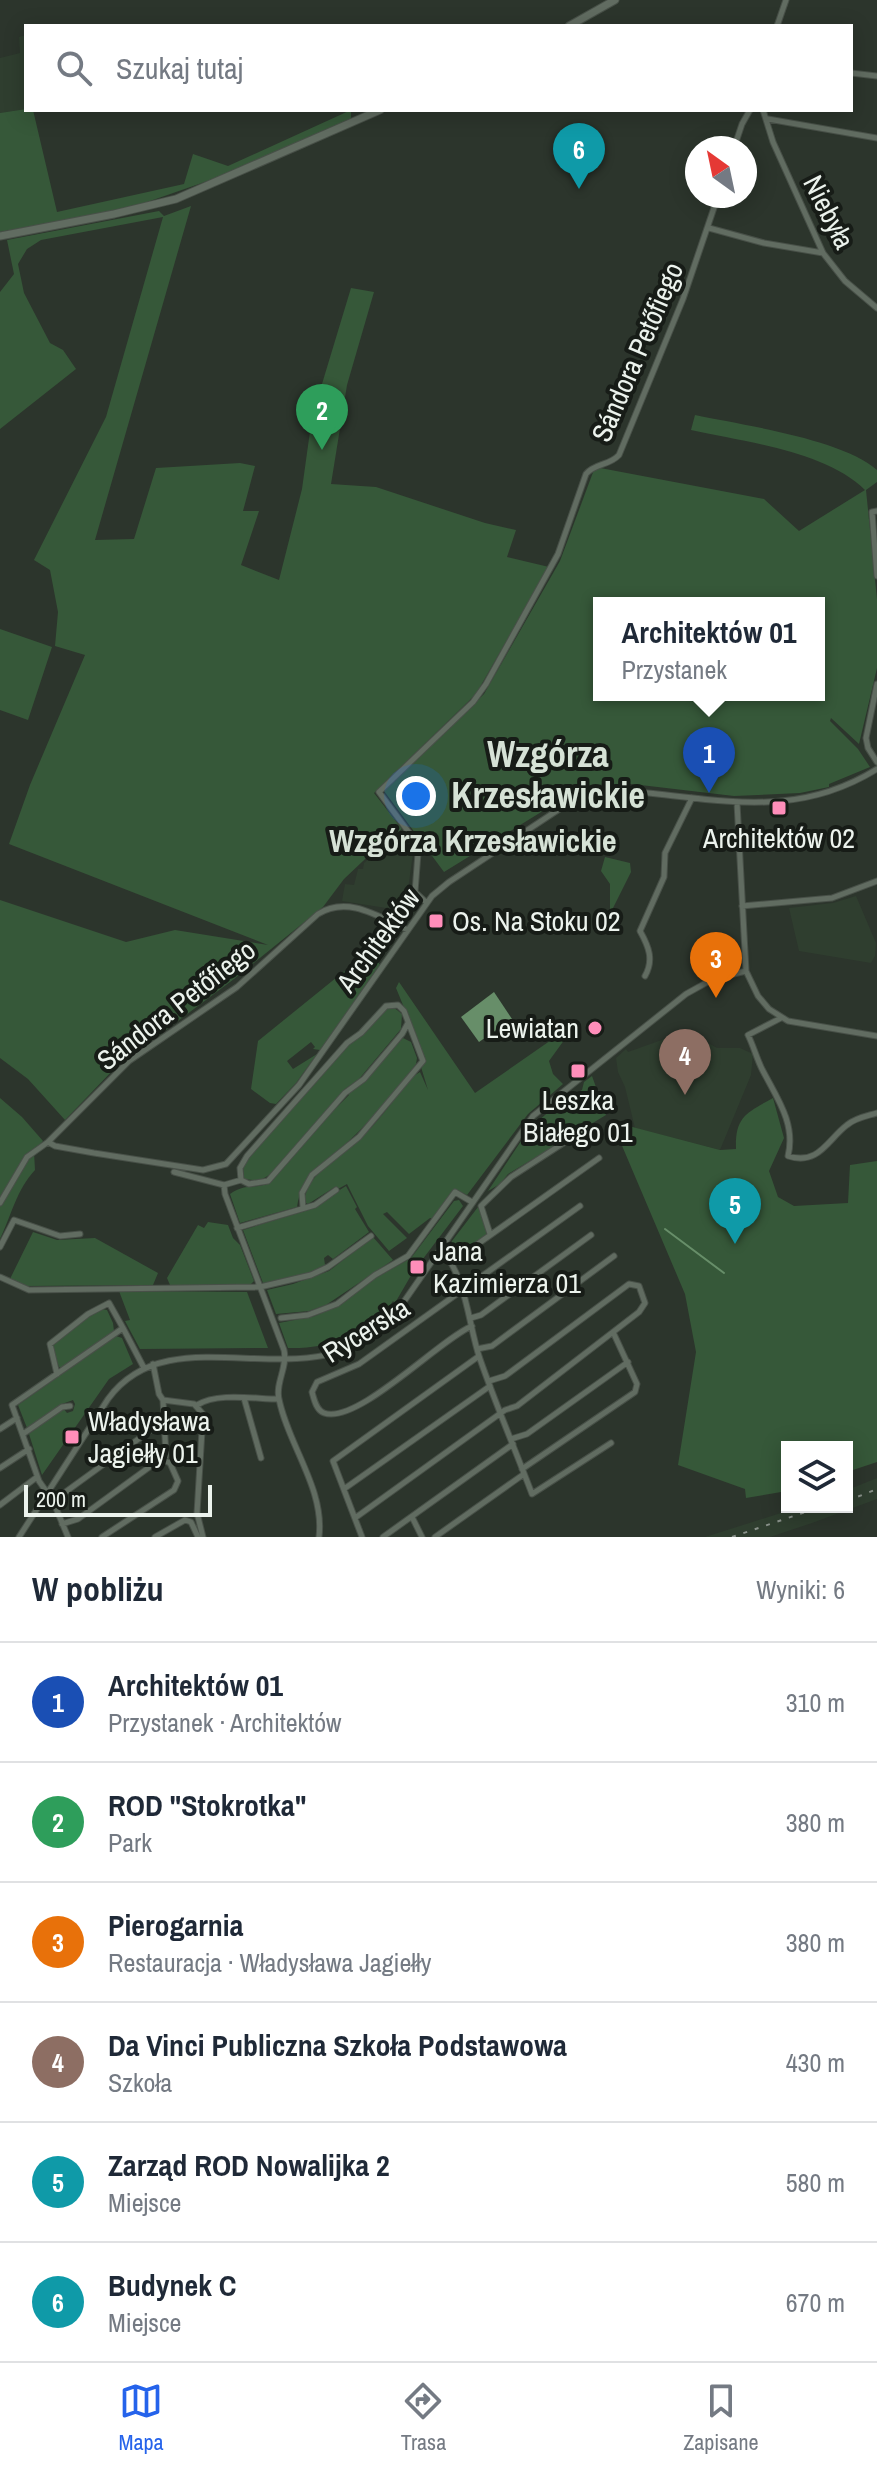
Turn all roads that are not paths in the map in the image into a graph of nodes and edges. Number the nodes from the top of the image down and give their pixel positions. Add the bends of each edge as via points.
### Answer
1 (615, 0) edge
2 (786, 0) edge
3 (573, 24) edge
4 (778, 24) edge
5 (853, 73) edge
6 (877, 76) edge
7 (375, 112) edge
8 (749, 112) edge
9 (764, 112) edge
10 (767, 119) junction
11 (738, 136) edge
12 (877, 138) edge
13 (715, 208) edge
14 (709, 228) junction
15 (0, 236) edge
16 (823, 253) junction
17 (877, 308) edge
18 (877, 511) edge
19 (876, 549) edge
20 (877, 576) edge
21 (877, 684) edge
22 (877, 762) edge
23 (877, 769) edge
24 (692, 798) junction
25 (737, 803) junction
26 (877, 881) edge
27 (427, 903) junction
28 (742, 906) junction
29 (408, 930) junction
30 (746, 971) junction
31 (645, 976) dead end
32 (781, 1018) junction
33 (408, 1022) junction
34 (402, 1034) junction
35 (877, 1036) edge
36 (414, 1037) junction
37 (877, 1113) edge
38 (582, 1131) dead end
39 (48, 1142) junction
40 (599, 1158) dead end
41 (174, 1172) dead end
42 (241, 1180) junction
43 (224, 1185) junction
44 (336, 1190) dead end
45 (472, 1202) junction
46 (0, 1203) edge
47 (580, 1206) dead end
48 (303, 1208) junction
49 (237, 1228) junction
50 (80, 1234) dead end
51 (490, 1234) junction
52 (591, 1235) dead end
53 (371, 1236) dead end
54 (0, 1247) edge
55 (440, 1249) junction
56 (614, 1256) dead end
57 (451, 1263) junction
58 (0, 1277) edge
59 (260, 1287) junction
60 (106, 1290) junction
61 (462, 1292) junction
62 (109, 1303) junction
63 (281, 1318) dead end
64 (471, 1318) junction
65 (472, 1326) junction
66 (123, 1328) junction
67 (613, 1332) junction
68 (478, 1353) junction
69 (286, 1359) junction
70 (628, 1362) junction
71 (153, 1364) junction
72 (144, 1368) junction
73 (57, 1374) junction
74 (490, 1384) junction
75 (244, 1398) junction
76 (279, 1399) junction
77 (163, 1400) junction
78 (70, 1406) dead end
79 (197, 1406) junction
80 (501, 1413) junction
81 (17, 1418) junction
82 (155, 1427) dead end
83 (0, 1429) edge
84 (23, 1434) junction
85 (512, 1441) junction
86 (611, 1443) dead end
87 (29, 1449) junction
88 (166, 1456) dead end
89 (261, 1458) dead end
90 (0, 1468) edge
91 (523, 1471) junction
92 (38, 1476) junction
93 (344, 1489) junction
94 (47, 1492) junction
95 (53, 1501) junction
96 (0, 1505) edge
97 (412, 1517) junction
98 (355, 1518) junction
99 (62, 1524) junction
100 (19, 1537) edge
101 (68, 1537) edge
102 (102, 1537) edge
103 (155, 1537) edge
104 (201, 1537) edge
105 (319, 1537) edge
106 (362, 1537) edge
107 (383, 1537) edge
108 (422, 1537) edge
109 (435, 1537) edge

1 - 3 street
2 - 4 street
5 - 6 street
7 - 15 street via 176,199
8 - 11 street
9 - 10 street, Niebyła
10 - 12 street
10 - 16 street, Niebyła
13 - 14 street, Sándora Petőfiego
14 - 16 street
14 - 27 street, Sándora Petőfiego via 621,450 612,463 586,474 558,554 473,702 379,792 413,838 418,853 415,892
16 - 17 street, Niebyła
18 - 19 street via 872,512
19 - 20 street
21 - 22 street via 866,743
23 - 25 street, Architektów via 819,796
24 - 25 street, Architektów
24 - 27 street, Architektów via 623,790 581,797 449,882
24 - 31 street via 665,853 664,877 640,931 651,965
25 - 28 street
26 - 28 street via 817,901
27 - 29 street, Architektów
28 - 30 street
29 - 39 street, Sándora Petőfiego via 357,908 326,909 237,987 129,1061
29 - 39 street, Architektów via 299,1085 226,1164 203,1170
30 - 32 street via 758,996
30 - 45 street via 713,979 686,994 538,1111
32 - 35 street
32 - 37 street via 748,1035 788,1124 788,1156 812,1156 844,1127
33 - 34 street
33 - 36 street
33 - 42 street via 400,1007 384,1007 247,1156
34 - 36 street
34 - 42 street via 268,1181
36 - 48 street via 423,1061 359,1137 312,1175 302,1193
38 - 51 street via 518,1172 481,1206
39 - 46 street, Sándora Petőfiego via 27,1157
40 - 51 street
41 - 43 street
42 - 43 street
43 - 49 street
44 - 48 street
45 - 55 street
45 - 63 street via 455,1192 408,1256 337,1304
47 - 61 street, Rycerska
48 - 49 street
49 - 59 street
50 - 54 street via 60,1236 14,1220
51 - 57 street
52 - 64 street
53 - 59 street via 311,1275
55 - 57 street
55 - 69 street via 396,1313 374,1335 331,1355
56 - 68 street
57 - 61 street
58 - 60 street via 29,1290
59 - 60 street
59 - 69 street
60 - 62 street
61 - 64 street
61 - 65 street, Rycerska via 353,1368 317,1382 312,1392 320,1411 363,1403
62 - 66 street
62 - 73 street via 50,1344
64 - 65 street
65 - 68 street
66 - 72 street
66 - 73 street
67 - 70 street
67 - 74 street via 645,1306 633,1283
67 - 80 street
68 - 74 street
68 - 93 street via 333,1461
69 - 71 street via 176,1359
69 - 76 street
70 - 85 street
70 - 91 street via 635,1392
71 - 72 street
71 - 77 street
72 - 94 street via 114,1392
73 - 81 street via 12,1405
74 - 80 street
74 - 93 street
75 - 76 street
75 - 79 street
75 - 89 street
76 - 105 street via 318,1506
77 - 79 street
77 - 88 street
78 - 84 street
79 - 104 street via 204,1423 197,1513
80 - 85 street
80 - 98 street
81 - 83 street
81 - 84 street
82 - 95 street
84 - 87 street
85 - 91 street
85 - 97 street
86 - 91 street via 532,1494
87 - 90 street
87 - 92 street
91 - 109 street
92 - 94 street
92 - 96 street
93 - 98 street
94 - 95 street
94 - 100 street
95 - 99 street
97 - 107 street
97 - 108 street
98 - 106 street
99 - 101 street
99 - 102 street via 78,1519 155,1463 168,1461 178,1481 174,1490
103 - 104 street via 185,1520

